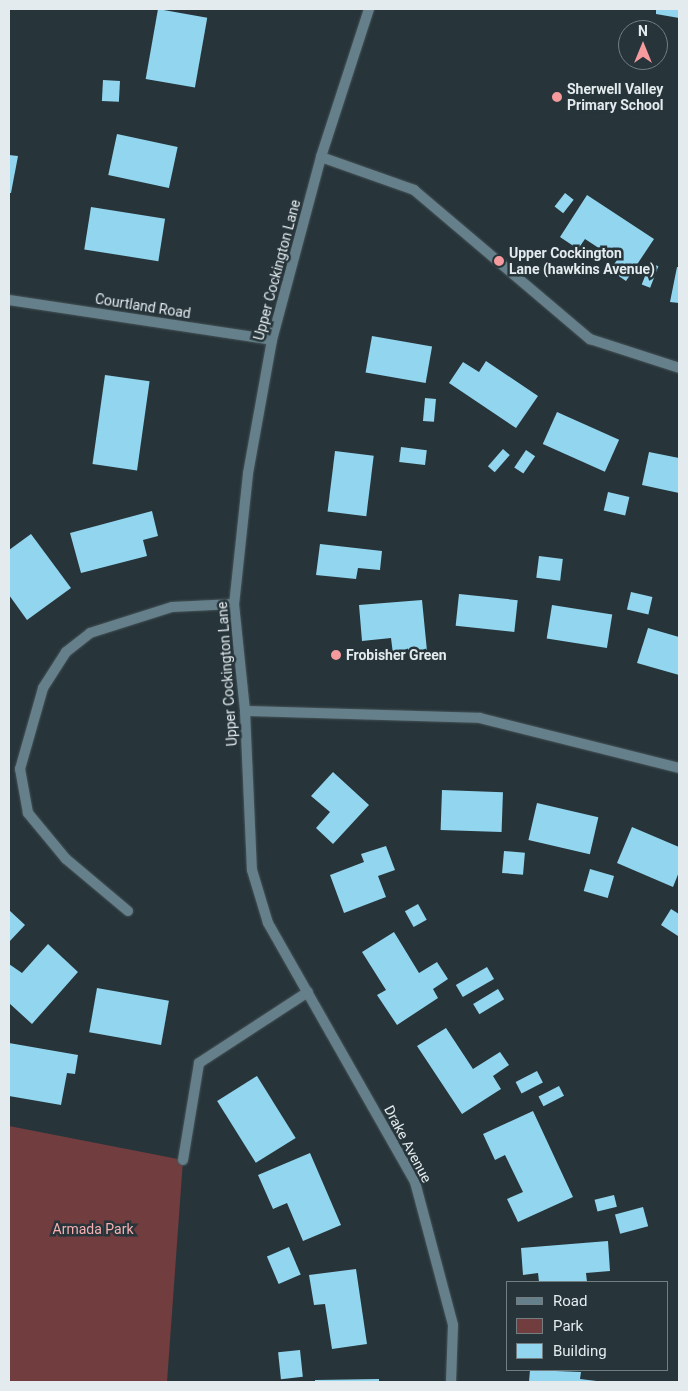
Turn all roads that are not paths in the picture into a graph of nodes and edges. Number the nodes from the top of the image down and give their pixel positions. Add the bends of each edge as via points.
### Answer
1 (368, 9) edge
2 (321, 157) junction
3 (9, 300) edge
4 (272, 340) junction
5 (679, 368) edge
6 (234, 604) junction
7 (245, 711) junction
8 (679, 768) edge
9 (128, 912) dead end
10 (308, 992) junction
11 (183, 1160) dead end
12 (451, 1382) edge

1 - 2 street, Upper Cockington Lane
2 - 4 street, Upper Cockington Lane
2 - 5 street via 414,190 590,339
3 - 4 street, Courtland Road
4 - 6 street, Upper Cockington Lane via 248,474
6 - 7 street, Upper Cockington Lane
6 - 9 street via 172,607 90,633 66,652 43,688 20,770 28,814 66,859
7 - 8 street via 480,718
7 - 10 street, Upper Cockington Lane via 252,870 268,923
10 - 11 street via 199,1063
10 - 12 street, Drake Avenue via 415,1182 453,1325

